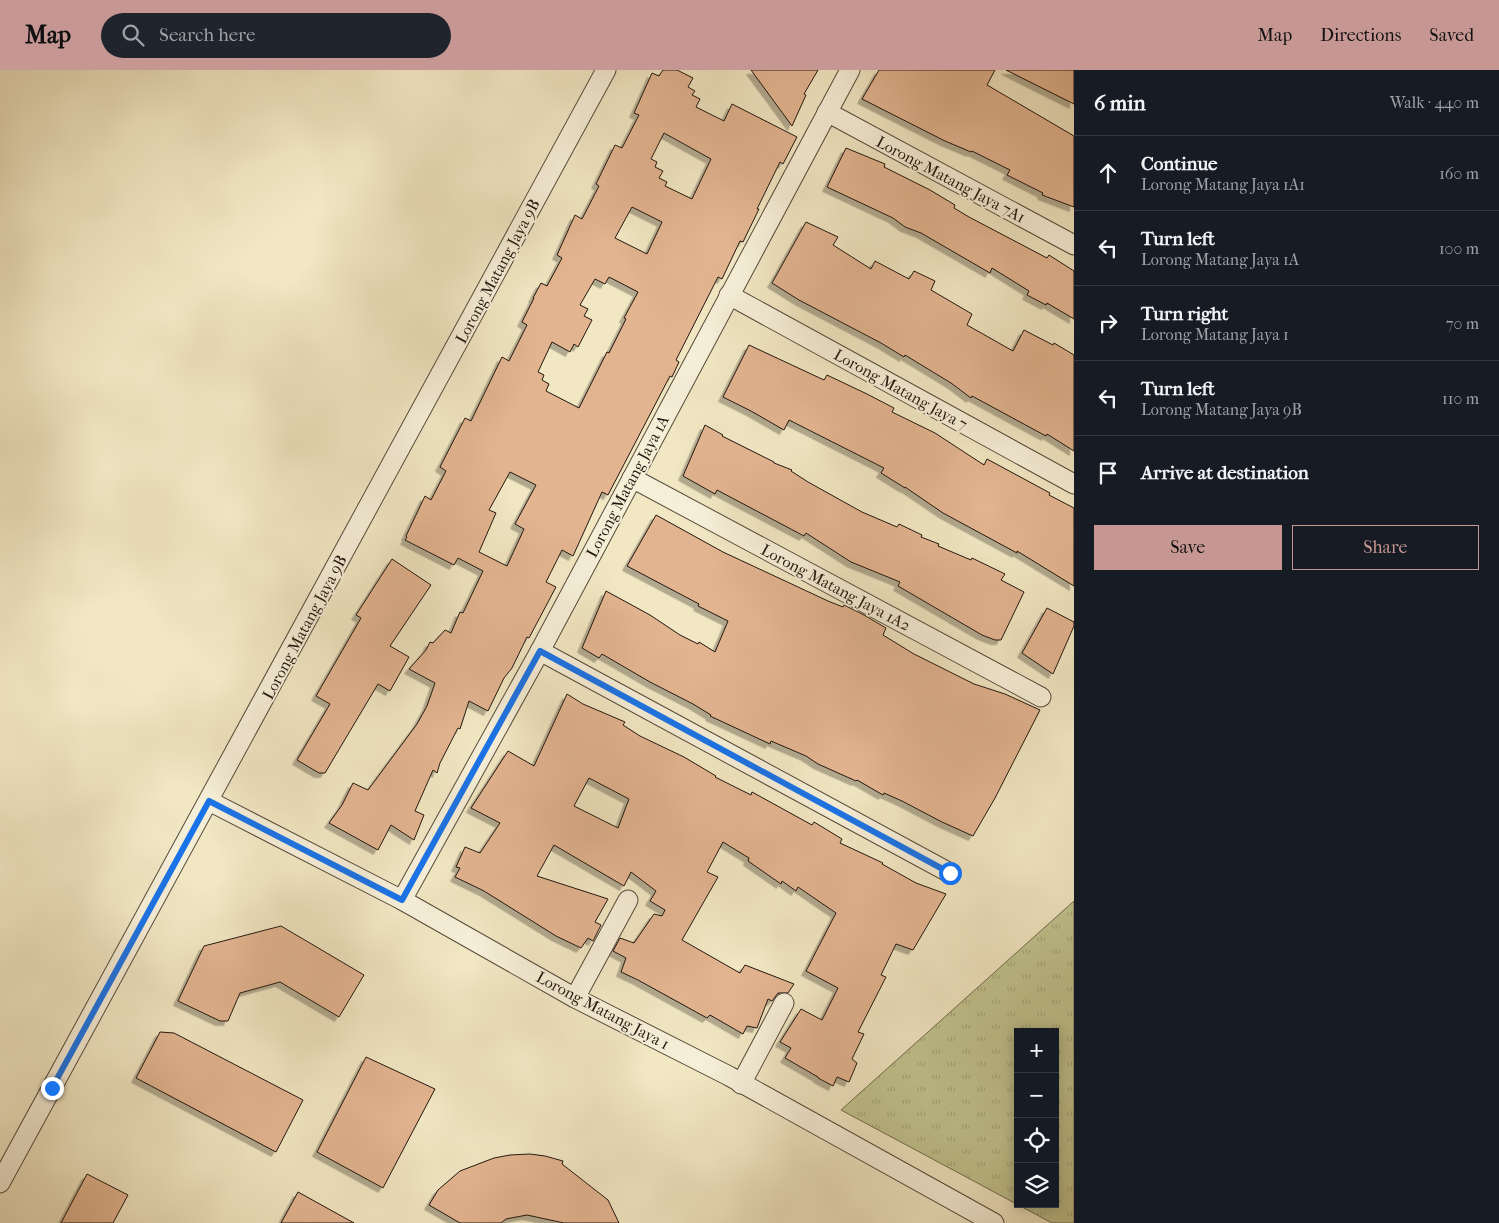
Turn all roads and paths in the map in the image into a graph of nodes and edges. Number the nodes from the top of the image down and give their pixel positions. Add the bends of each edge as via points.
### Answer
1 (606, 70) edge
2 (850, 70) edge
3 (827, 112) junction
4 (1074, 245) edge
5 (729, 295) junction
6 (632, 478) junction
7 (1074, 484) edge
8 (540, 651) junction
9 (1041, 697) dead end
10 (209, 801) junction
11 (950, 873) dead end
12 (402, 900) junction
13 (628, 900) dead end
14 (575, 998) junction
15 (784, 1003) dead end
16 (741, 1084) junction
17 (0, 1183) edge
18 (994, 1223) edge

1 - 10 street, Lorong Matang Jaya 9B
2 - 3 street, Lorong Matang Jaya 1A
3 - 4 street, Lorong Matang Jaya 7A1
3 - 5 street, Lorong Matang Jaya 1A
5 - 6 street, Lorong Matang Jaya 1A
5 - 7 street, Lorong Matang Jaya 7
6 - 8 street, Lorong Matang Jaya 1A
6 - 9 street, Lorong Matang Jaya 1A2
8 - 11 street
8 - 12 street, Lorong Matang Jaya 1A
10 - 12 street, Lorong Matang Jaya 1
10 - 17 street, Lorong Matang Jaya 9B
12 - 14 street, Lorong Matang Jaya 1
13 - 14 street
14 - 16 street, Lorong Matang Jaya 1
15 - 16 street
16 - 18 street, Lorong Matang Jaya 1

